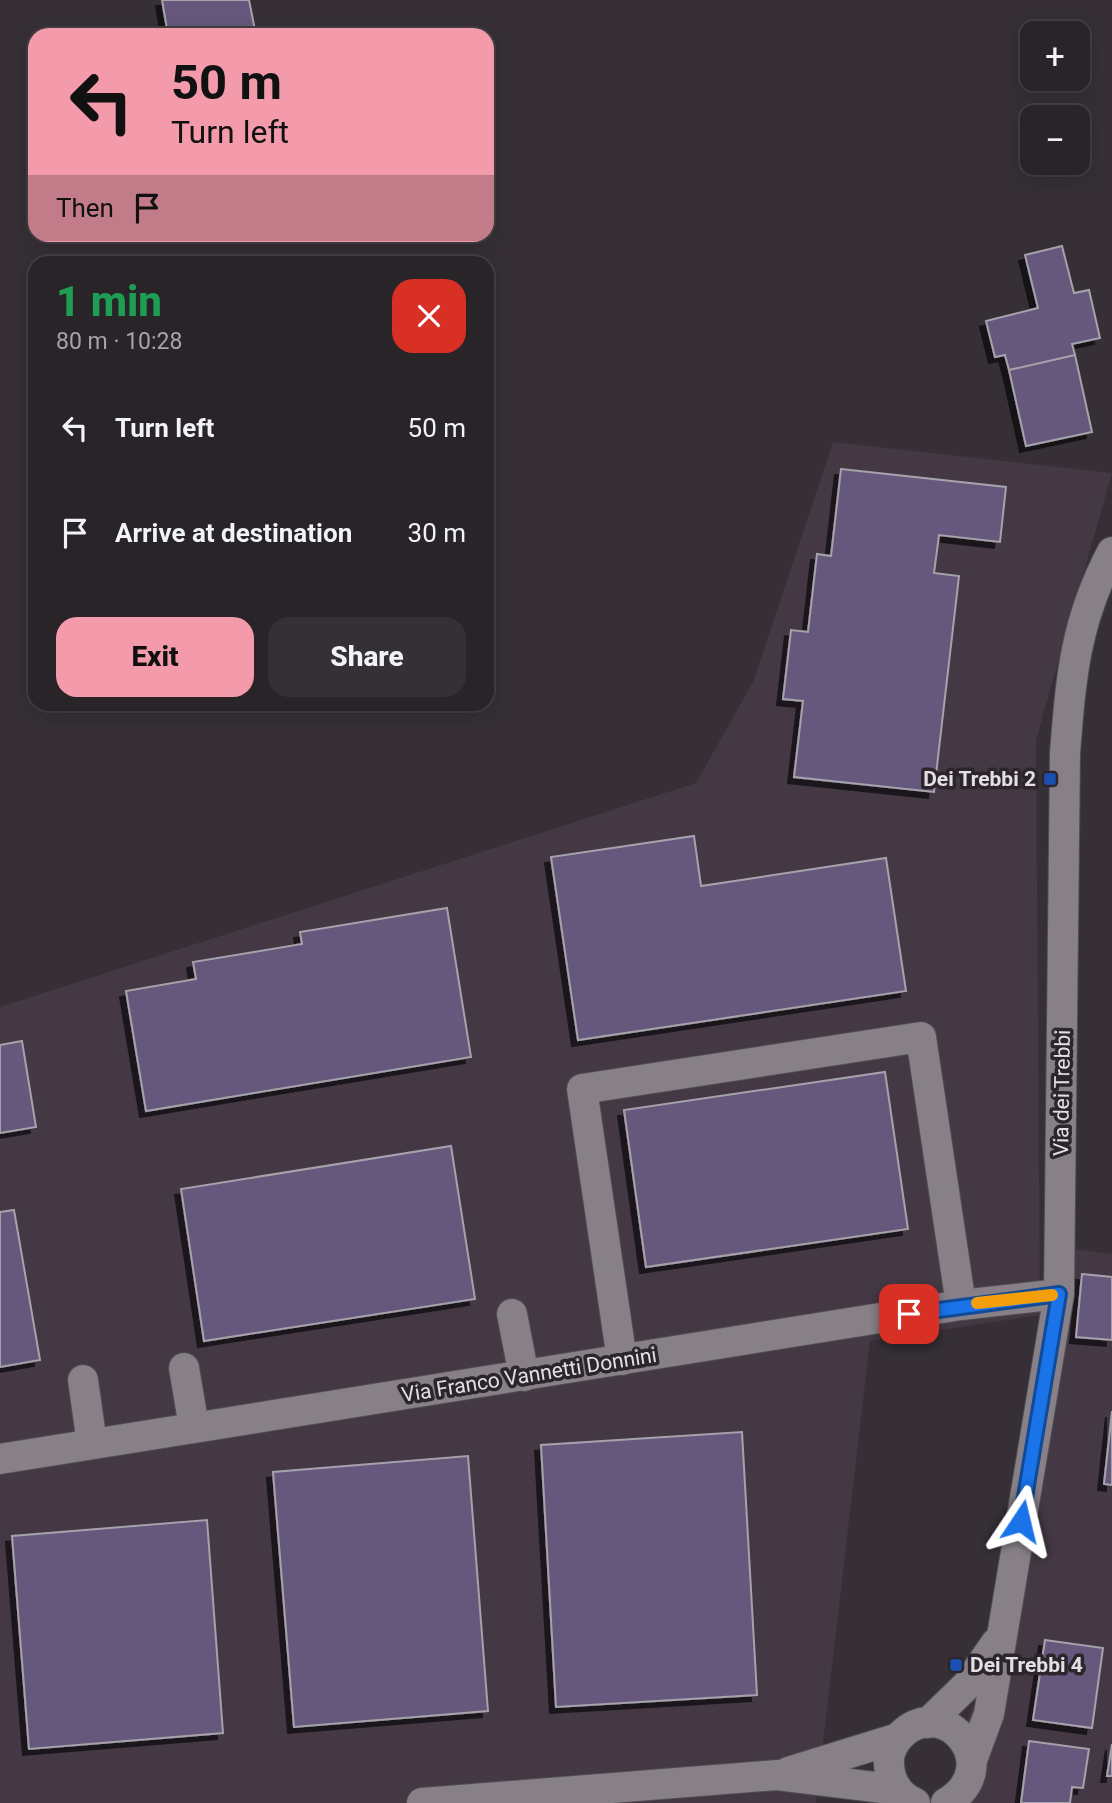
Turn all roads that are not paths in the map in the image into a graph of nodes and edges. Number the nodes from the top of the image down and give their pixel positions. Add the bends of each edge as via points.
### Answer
1 (1112, 552) edge
2 (1059, 1294) junction
3 (961, 1305) junction
4 (512, 1314) dead end
5 (622, 1360) junction
6 (184, 1368) dead end
7 (524, 1376) junction
8 (83, 1380) dead end
9 (194, 1427) junction
10 (92, 1444) junction
11 (0, 1459) edge
12 (1000, 1636) junction
13 (928, 1723) junction
14 (898, 1738) junction
15 (972, 1760) junction
16 (777, 1775) junction
17 (908, 1799) edge
18 (952, 1801) edge
19 (422, 1803) edge

1 - 2 street, Via dei Trebbi via 1084,611 1072,666 1065,753
2 - 3 street, Via Franco Vannetti Donnini
2 - 12 street, Via dei Trebbi
3 - 5 street, Via Franco Vannetti Donnini
3 - 5 street via 921,1037 582,1089
4 - 7 street
5 - 7 street, Via Franco Vannetti Donnini
6 - 9 street
7 - 9 street, Via Franco Vannetti Donnini
8 - 10 street
9 - 10 street, Via Franco Vannetti Donnini
10 - 11 street, Via Franco Vannetti Donnini
12 - 13 street, Via dei Trebbi via 967,1685
12 - 15 street, Via dei Trebbi via 989,1714
13 - 14 street, Via dei Trebbi
13 - 15 street via 939,1723 960,1734
14 - 16 street, Via dei Trebbi
14 - 17 street via 888,1762 890,1775
15 - 18 street, Via dei Trebbi via 967,1784
16 - 17 street
16 - 19 street

